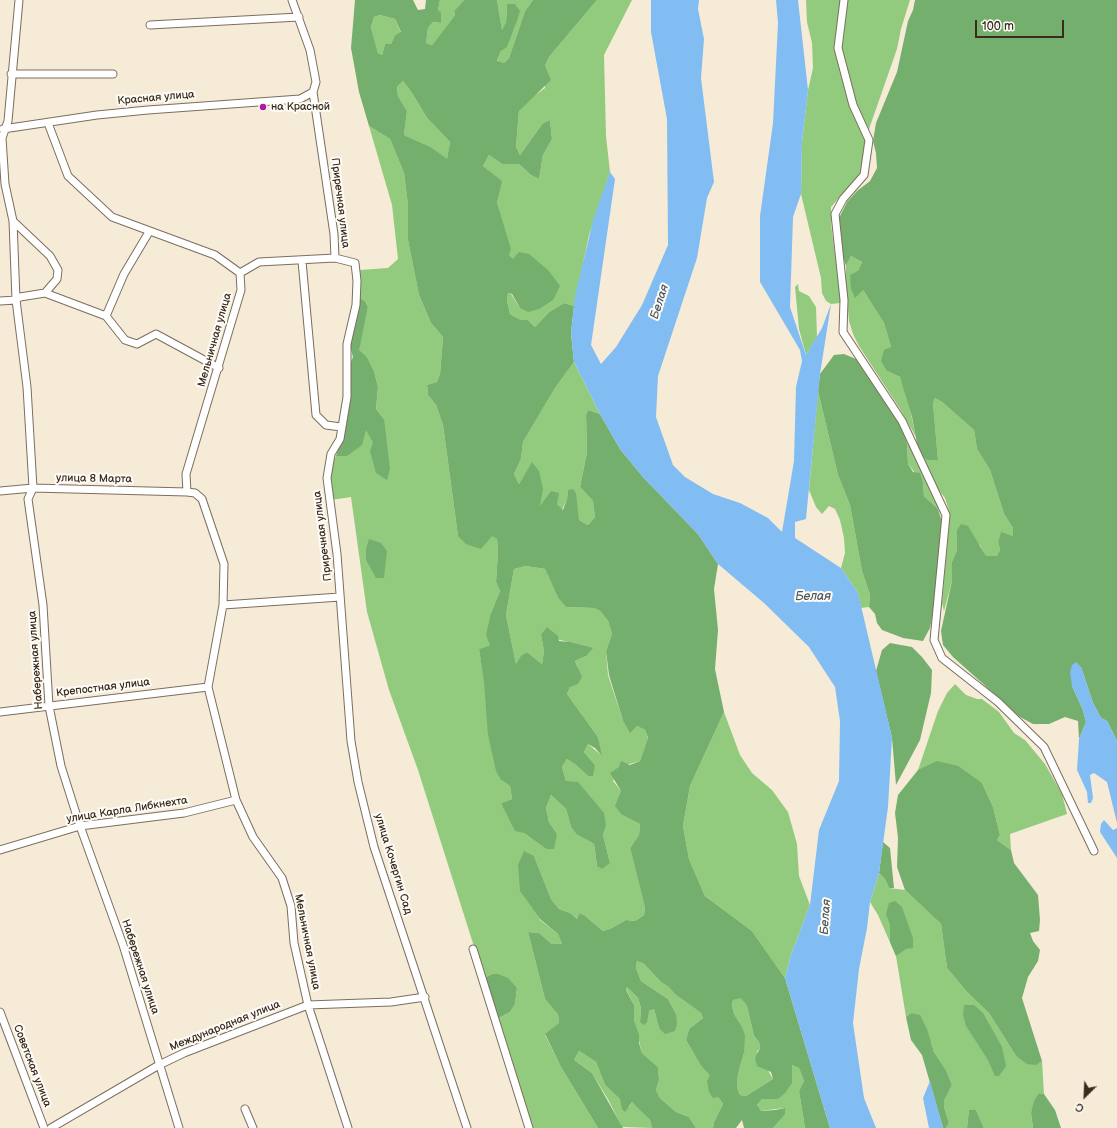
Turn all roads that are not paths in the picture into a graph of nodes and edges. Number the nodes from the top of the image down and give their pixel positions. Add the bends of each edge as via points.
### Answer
1 (18, 0) edge
2 (292, 0) edge
3 (844, 0) edge
4 (299, 17) junction
5 (150, 25) dead end
6 (11, 74) junction
7 (113, 74) dead end
8 (313, 92) junction
9 (48, 123) junction
10 (2, 129) edge
11 (12, 221) junction
12 (149, 232) junction
13 (335, 258) junction
14 (302, 260) junction
15 (240, 273) junction
16 (45, 293) junction
17 (16, 300) junction
18 (0, 301) edge
19 (106, 316) junction
20 (219, 368) junction
21 (341, 427) junction
22 (33, 488) junction
23 (0, 491) edge
24 (187, 492) junction
25 (340, 597) junction
26 (223, 604) junction
27 (208, 687) junction
28 (49, 706) junction
29 (0, 712) edge
30 (236, 800) junction
31 (80, 826) junction
32 (0, 850) edge
33 (1094, 851) dead end
34 (473, 949) dead end
35 (424, 997) junction
36 (308, 1005) junction
37 (0, 1012) edge
38 (159, 1065) junction
39 (244, 1109) dead end
40 (44, 1128) edge
41 (51, 1128) edge
42 (178, 1128) edge
43 (253, 1128) edge
44 (348, 1128) edge
45 (467, 1128) edge
46 (529, 1128) edge

1 - 6 street, Набережная улица
2 - 4 street, Приречная улица
3 - 33 street via 838,48 853,105 869,140 864,175 843,199 835,214 844,300 844,332 902,421 946,515 934,640 942,658 998,702 1044,747
4 - 5 street
4 - 8 street, Приречная улица via 310,50 316,82
6 - 7 street
6 - 10 street, Набережная улица via 8,121
8 - 9 street, Красная улица via 300,99 148,110
8 - 13 street, Приречная улица via 334,234
9 - 10 street, Красная улица
9 - 12 street via 68,176 112,217
10 - 11 street, Набережная улица via 5,184
11 - 16 street via 50,256 58,270 57,279
11 - 17 street, Набережная улица
12 - 15 street via 215,255
12 - 19 street via 124,274
13 - 14 street
13 - 21 street, Приречная улица via 355,263 357,281 356,305 347,344 347,397
14 - 15 street via 258,262
14 - 21 street via 316,415 326,425
15 - 20 street, Мельничная улица via 241,290
16 - 17 street
16 - 19 street
17 - 18 street
17 - 22 street, Набережная улица via 27,387
19 - 20 street via 125,340 137,344 156,334
20 - 24 street, Мельничная улица via 186,474
21 - 25 street, Приречная улица via 340,438 331,454 327,478
22 - 23 street, улица 8 Марта
22 - 24 street, улица 8 Марта
22 - 28 street, Набережная улица via 28,499 43,605
24 - 26 street, Мельничная улица via 195,493 202,499 224,564
25 - 26 street
25 - 35 street, улица Кочергин Сад via 351,741 358,782 374,847
26 - 27 street, Мельничная улица
27 - 28 street, Крепостная улица
27 - 30 street, Мельничная улица
28 - 29 street, Крепостная улица
28 - 31 street, Набережная улица via 61,766
30 - 31 street, улица Карла Либкнехта via 184,813
30 - 36 street, Мельничная улица via 253,837 282,878 291,906 294,943
31 - 32 street, улица Карла Либкнехта
31 - 38 street, Набережная улица via 123,945
34 - 46 street
35 - 36 street, Международная улица via 391,1002
35 - 45 street, улица Кочергин Сад
36 - 38 street, Международная улица
36 - 44 street, Мельничная улица
37 - 40 street, Советская улица
38 - 41 street, Международная улица
38 - 42 street, Набережная улица
39 - 43 street

